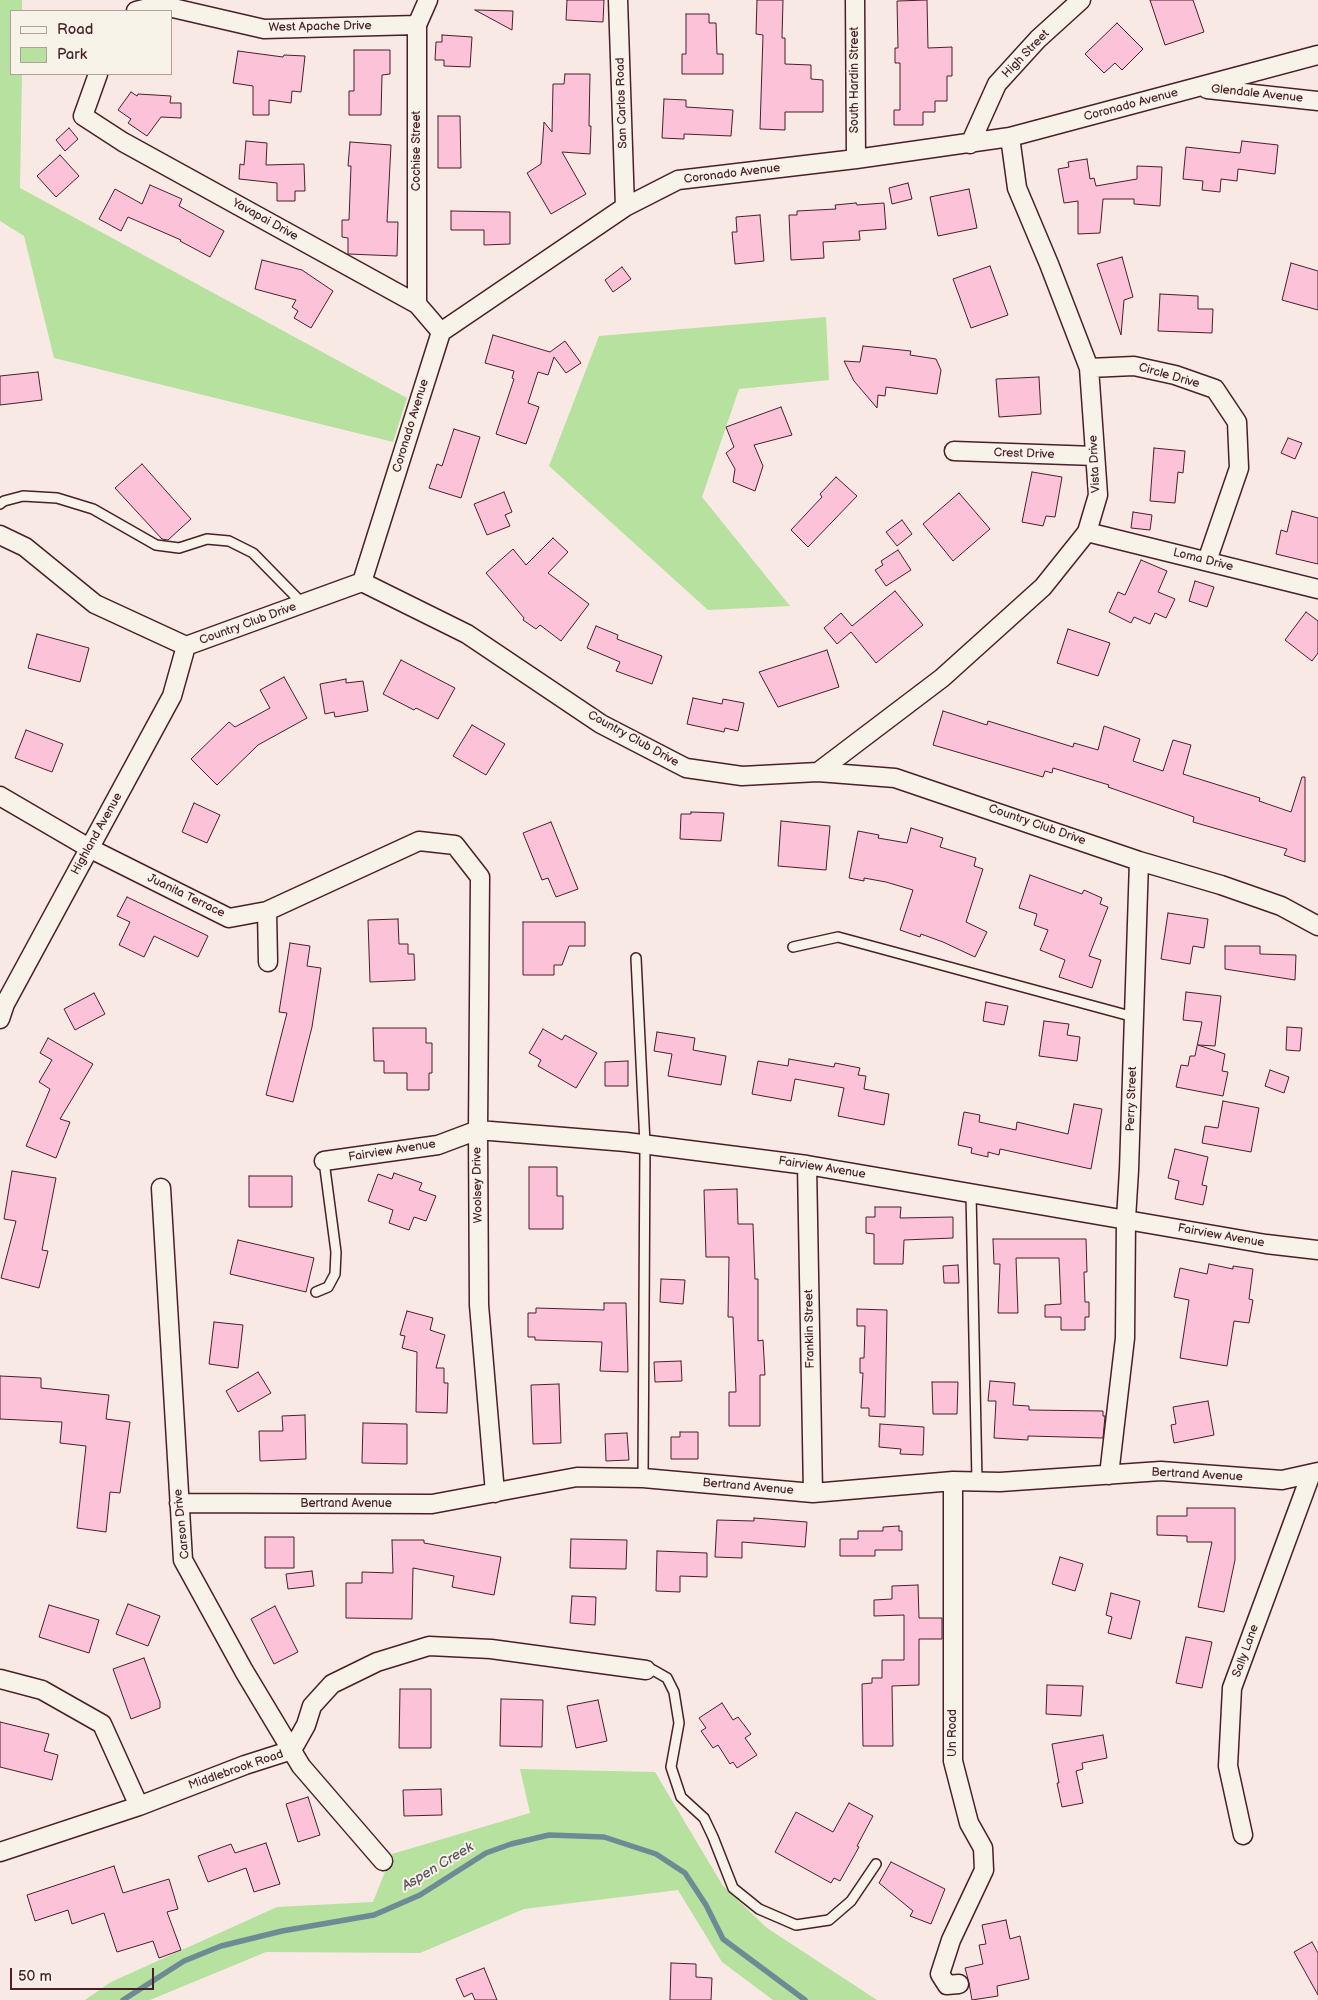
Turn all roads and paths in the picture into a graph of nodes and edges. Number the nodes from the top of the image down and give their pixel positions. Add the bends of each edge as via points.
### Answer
1 (428, 0) edge
2 (618, 0) edge
3 (855, 0) edge
4 (1081, 0) edge
5 (140, 10) edge
6 (417, 25) junction
7 (1318, 55) edge
8 (98, 75) edge
9 (1196, 88) junction
10 (1318, 101) edge
11 (1010, 137) junction
12 (970, 144) junction
13 (856, 159) junction
14 (625, 207) junction
15 (417, 304) junction
16 (441, 332) junction
17 (1089, 368) junction
18 (954, 451) dead end
19 (1095, 456) junction
20 (0, 504) edge
21 (1087, 532) junction
22 (0, 535) edge
23 (1207, 561) junction
24 (362, 582) junction
25 (1318, 589) edge
26 (303, 604) junction
27 (186, 646) junction
28 (818, 772) junction
29 (0, 796) edge
30 (89, 848) junction
31 (1139, 861) junction
32 (480, 877) joint
33 (268, 911) junction
34 (1318, 926) edge
35 (793, 947) dead end
36 (636, 958) dead end
37 (268, 962) dead end
38 (1134, 1017) junction
39 (0, 1019) edge
40 (478, 1130) junction
41 (645, 1144) junction
42 (324, 1162) joint
43 (807, 1165) junction
44 (161, 1188) dead end
45 (971, 1193) junction
46 (1126, 1219) junction
47 (1318, 1250) edge
48 (316, 1292) dead end
49 (1315, 1473) edge
50 (1109, 1474) junction
51 (643, 1478) junction
52 (953, 1481) junction
53 (977, 1481) junction
54 (495, 1493) junction
55 (814, 1493) junction
56 (179, 1503) junction
57 (646, 1670) joint
58 (0, 1679) edge
59 (292, 1750) junction
60 (139, 1806) junction
61 (1243, 1835) dead end
62 (0, 1852) edge
63 (383, 1861) dead end
64 (876, 1864) dead end
65 (959, 1984) dead end

1 - 6 street, Cochise Street
2 - 14 street, San Carlos Road
3 - 13 street, South Hardin Street
4 - 12 street, High Street via 997,84
5 - 6 street, West Apache Drive via 160,5 264,29
6 - 15 street, Cochise Street
7 - 9 street, Coronado Avenue
8 - 15 street, Yavapai Drive via 83,116 123,142
9 - 10 street, Glendale Avenue
9 - 11 street, Coronado Avenue
11 - 12 street, Coronado Avenue
11 - 17 street, Vista Drive via 1017,188
12 - 13 street, Coronado Avenue
13 - 14 street, Coronado Avenue via 678,180
14 - 16 street, Coronado Avenue
15 - 16 street, Yavapai Drive
16 - 24 street, Coronado Avenue
17 - 19 street, Vista Drive
17 - 23 street, Circle Drive via 1134,366 1175,375 1214,389 1237,422 1239,468
18 - 19 street, Crest Drive
19 - 21 street, Vista Drive via 1098,495
20 - 26 lane via 23,496 57,498 93,509 156,545 179,548 207,538 229,541 254,553
21 - 23 street, Loma Drive
21 - 28 street, Vista Drive via 1043,587 942,678
22 - 27 street, Country Club Drive via 25,546 94,604
23 - 25 street, Loma Drive
24 - 26 street, Country Club Drive
24 - 28 street, Country Club Drive via 467,634 601,724 686,768 742,776
26 - 27 street, Country Club Drive
27 - 30 street, Highland Avenue via 172,696
28 - 31 street, Country Club Drive via 895,778
29 - 30 street, Juanita Terrace
30 - 33 street, Juanita Terrace via 229,918
30 - 39 street, Highland Avenue
31 - 34 street, Country Club Drive via 1272,903
31 - 38 street, Perry Street
32 - 33 street, Juanita Terrace via 455,845 419,841
32 - 40 street, Woolsey Drive
33 - 37 street
35 - 38 lane via 838,937
36 - 41 lane
38 - 46 street, Perry Street
40 - 41 street, Fairview Avenue
40 - 42 street, Fairview Avenue via 438,1145
40 - 54 street, Woolsey Drive via 479,1305
41 - 43 street, Fairview Avenue
41 - 51 lane
42 - 48 lane via 336,1252 335,1274 328,1287
43 - 45 street, Fairview Avenue
43 - 55 street, Franklin Street
44 - 56 street, Carson Drive
45 - 46 street, Fairview Avenue
45 - 53 lane
46 - 47 street, Fairview Avenue
46 - 50 street, Perry Street via 1125,1338
49 - 50 street, Bertrand Avenue via 1282,1480 1161,1471
49 - 61 street, Sally Lane via 1232,1688 1228,1766
50 - 53 street, Bertrand Avenue
51 - 54 street, Bertrand Avenue via 577,1477
51 - 55 street, Bertrand Avenue
52 - 53 street, Bertrand Avenue
52 - 55 street, Bertrand Avenue
52 - 65 street, Un Road via 953,1761 969,1824 983,1848 984,1870 951,1940 940,1974 947,1985
54 - 56 street, Bertrand Avenue via 432,1504
56 - 59 street, Carson Drive via 183,1560
57 - 59 street, Middlebrook Road via 491,1649 429,1646 377,1662 332,1684 312,1706
57 - 64 lane via 654,1670 667,1678 674,1692 679,1723 671,1767 681,1797 704,1818 733,1888 759,1909 796,1925 828,1920 851,1901
58 - 60 street via 42,1690 102,1724
59 - 60 street, Middlebrook Road
59 - 63 street, Carson Drive via 301,1766
60 - 62 street, Middlebrook Road

